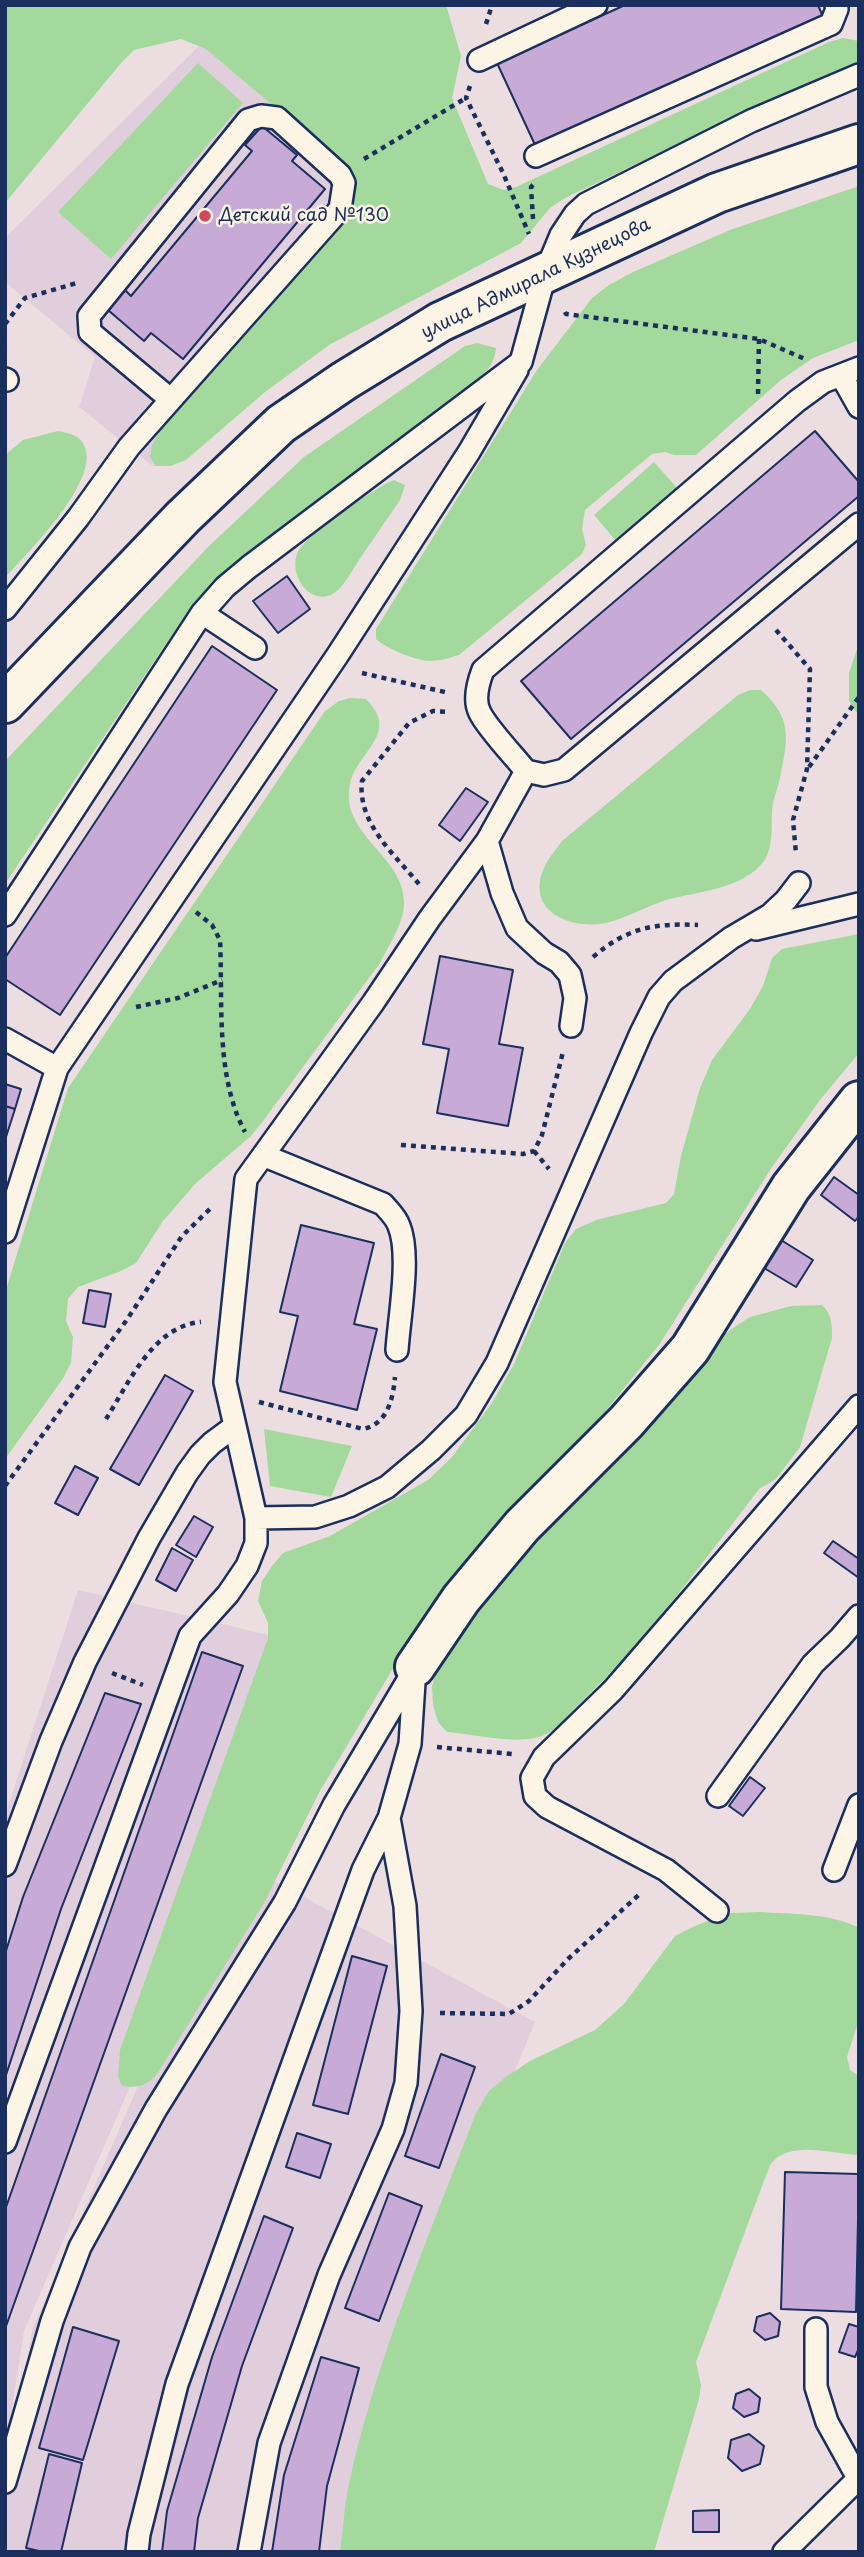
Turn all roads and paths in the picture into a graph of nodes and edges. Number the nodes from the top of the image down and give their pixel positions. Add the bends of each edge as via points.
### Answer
1 (596, 5) edge
2 (836, 5) edge
3 (479, 60) joint
4 (859, 75) edge
5 (466, 98) junction
6 (859, 144) edge
7 (537, 167) joint
8 (340, 175) junction
9 (541, 260) junction
10 (113, 286) junction
11 (5, 324) edge
12 (759, 339) junction
13 (521, 362) junction
14 (850, 372) edge
15 (170, 399) junction
16 (859, 407) edge
17 (757, 437) junction
18 (859, 524) edge
19 (5, 609) edge
20 (758, 610) junction
21 (202, 613) junction
22 (255, 648) dead end
23 (331, 666) junction
24 (859, 697) edge
25 (5, 702) edge
26 (478, 707) junction
27 (807, 769) junction
28 (526, 771) junction
29 (487, 841) junction
30 (799, 883) joint
31 (859, 904) edge
32 (438, 906) junction
33 (5, 915) edge
34 (212, 925) dead end
35 (744, 932) junction
36 (570, 975) junction
37 (222, 980) junction
38 (97, 1009) junction
39 (570, 1026) dead end
40 (5, 1040) edge
41 (560, 1064) dead end
42 (57, 1068) junction
43 (859, 1101) edge
44 (401, 1145) dead end
45 (265, 1156) junction
46 (246, 1179) junction
47 (5, 1232) edge
48 (232, 1321) junction
49 (397, 1350) dead end
50 (394, 1389) dead end
51 (255, 1401) dead end
52 (859, 1406) edge
53 (106, 1419) dead end
54 (235, 1426) junction
55 (5, 1486) edge
56 (256, 1518) junction
57 (859, 1616) edge
58 (85, 1662) junction
59 (415, 1667) junction
60 (169, 1695) junction
61 (410, 1744) junction
62 (544, 1756) junction
63 (718, 1796) dead end
64 (859, 1805) edge
65 (389, 1818) junction
66 (5, 1865) edge
67 (666, 1870) junction
68 (834, 1870) dead end
69 (718, 1911) dead end
70 (411, 2011) junction
71 (5, 2142) edge
72 (816, 2329) dead end
73 (858, 2478) edge
74 (5, 2482) edge
75 (137, 2552) edge
76 (249, 2552) edge
77 (784, 2552) edge

1 - 3 lane
2 - 7 lane via 831,24
3 - 5 path
4 - 9 lane via 751,121 586,204
5 - 8 path
5 - 9 path
6 - 9 main road, улица Адмирала Кузнецова via 716,192
7 - 9 path via 531,187
8 - 10 lane via 277,118 248,120
8 - 15 lane via 344,183 340,209
9 - 12 path via 566,314
9 - 13 lane
9 - 25 main road, улица Адмирала Кузнецова via 281,424 183,517
10 - 11 path via 73,283 25,298
10 - 15 lane via 89,316 90,332
12 - 14 path
12 - 17 path
13 - 21 lane via 249,567
13 - 23 lane via 469,452
14 - 16 lane
14 - 17 lane via 823,382
15 - 19 lane
17 - 26 lane via 483,670
18 - 20 lane
20 - 27 path via 810,669
20 - 28 lane via 564,770 544,775
21 - 22 lane
21 - 33 lane
23 - 26 path
23 - 38 lane
24 - 27 path
26 - 28 lane
26 - 32 path via 433,711 409,723 362,781 361,793 372,825
27 - 30 path via 793,820
28 - 29 lane
29 - 32 lane
29 - 36 lane via 517,928
30 - 35 lane via 770,915
31 - 35 lane
32 - 45 lane
34 - 37 path via 220,940
35 - 36 path via 648,926 607,945
35 - 56 lane via 673,981 659,997 497,1363 466,1415 387,1487 349,1506 314,1517
36 - 39 lane via 575,998
37 - 38 path via 145,1006
37 - 45 path via 229,1094 248,1138
38 - 42 lane
40 - 42 lane
41 - 44 path via 534,1151
42 - 47 lane
43 - 59 main road via 791,1187 690,1349 626,1422 522,1526 461,1599
45 - 46 lane
45 - 49 lane via 383,1204 392,1214 399,1226 404,1261
46 - 48 lane
46 - 55 path via 182,1236
48 - 53 path via 178,1327 150,1350
48 - 54 lane via 225,1382
50 - 51 path via 388,1410 372,1427 363,1429
52 - 62 lane via 613,1690
54 - 56 lane
54 - 58 lane via 212,1443 187,1473
56 - 60 lane via 256,1543 247,1566 190,1636
57 - 63 lane via 813,1664
58 - 60 path
58 - 66 lane
59 - 61 lane
59 - 74 lane via 334,1805 285,1902 156,2109 80,2247 52,2320
60 - 71 lane
61 - 62 path
61 - 65 lane
62 - 67 lane via 532,1777 535,1796 547,1807
64 - 68 lane
65 - 70 lane via 405,1906
65 - 75 lane via 363,1870 177,2384
67 - 69 lane
67 - 70 path via 529,2001 509,2014
70 - 76 lane via 406,2083 393,2129 328,2275 296,2362 269,2443
72 - 73 lane via 816,2387 827,2422
73 - 77 lane

